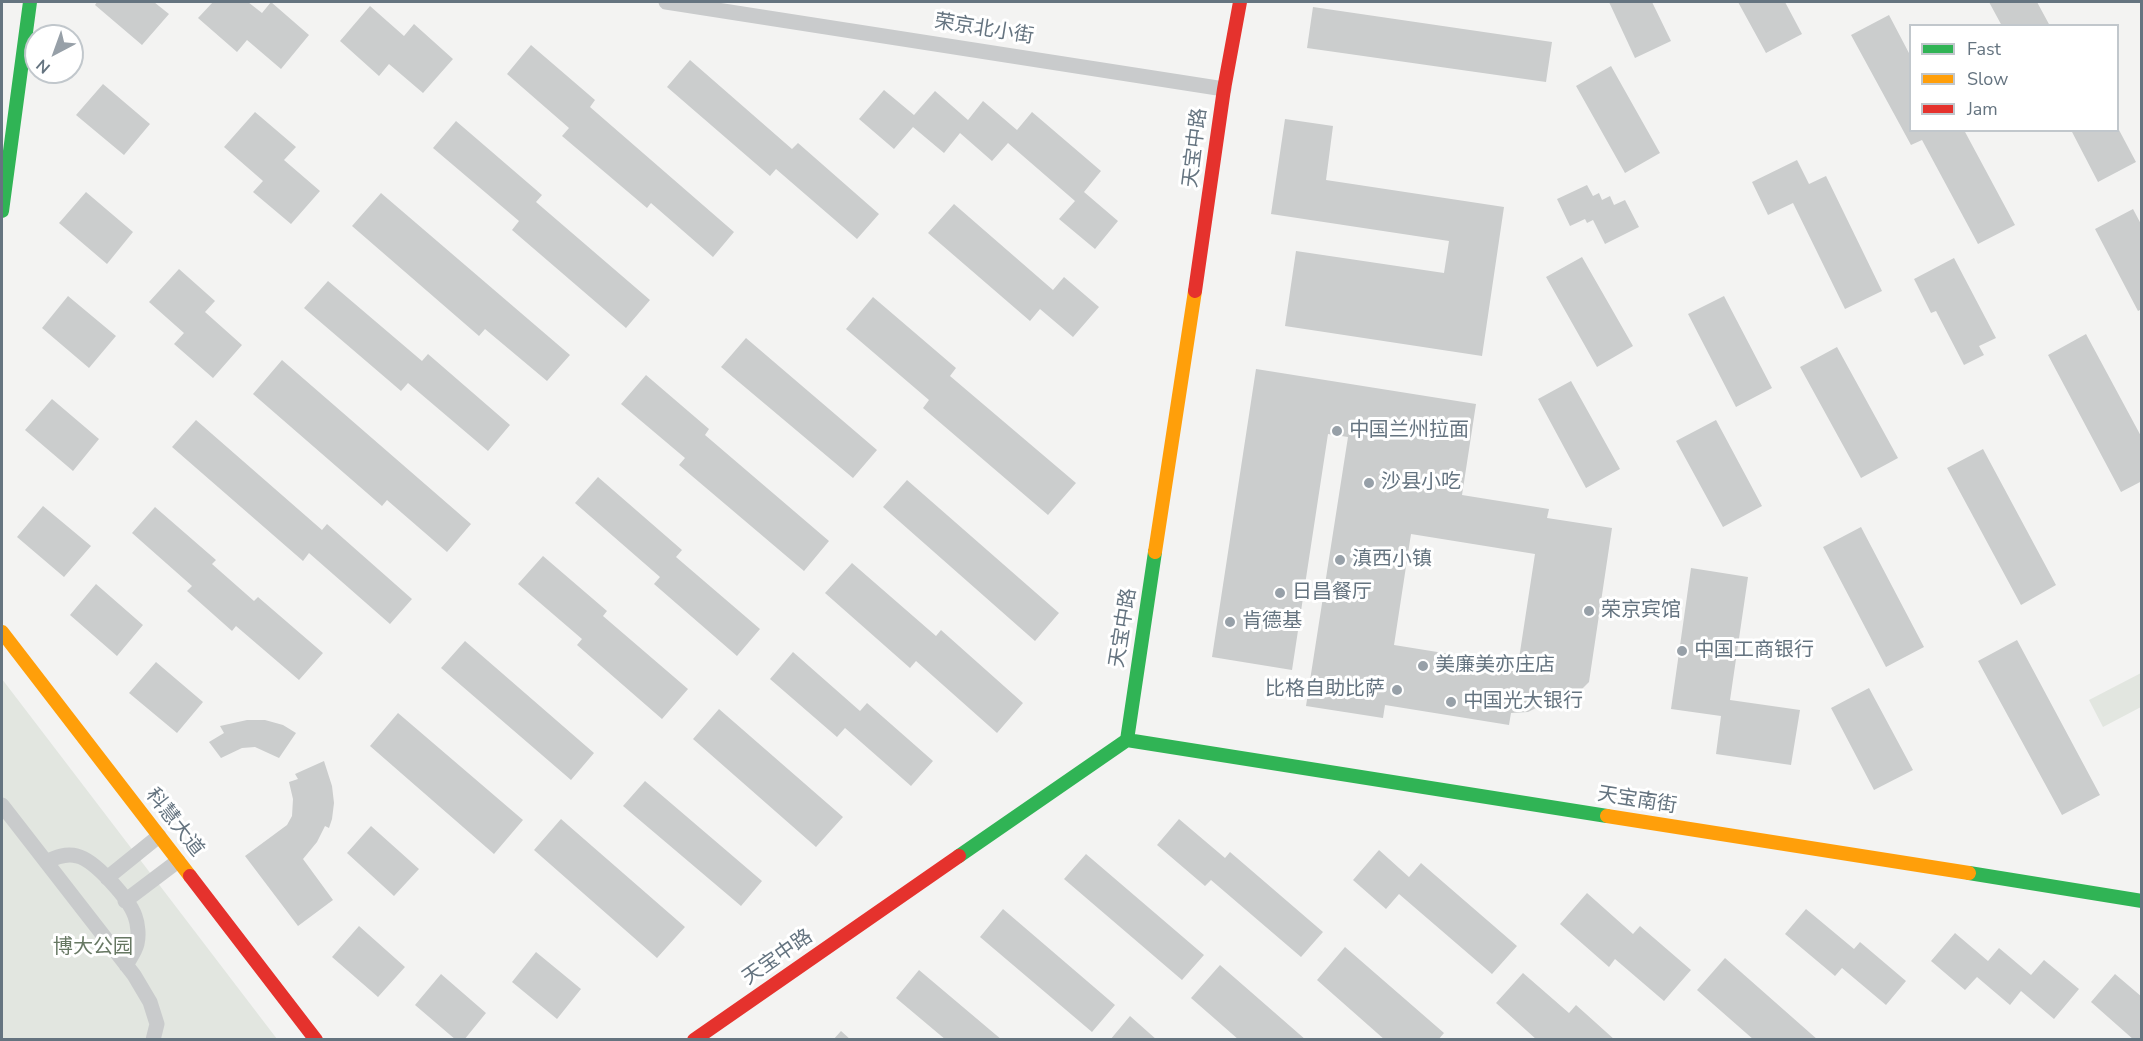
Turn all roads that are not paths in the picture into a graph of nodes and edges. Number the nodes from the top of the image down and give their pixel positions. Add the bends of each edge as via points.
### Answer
1 (30, 2) edge
2 (666, 2) edge
3 (1240, 2) edge
4 (1224, 89) junction
5 (2, 210) edge
6 (2, 632) edge
7 (1127, 741) junction
8 (2, 805) edge
9 (159, 836) junction
10 (178, 861) junction
11 (46, 862) junction
12 (107, 878) junction
13 (125, 901) junction
14 (2142, 901) edge
15 (126, 965) junction
16 (153, 1040) edge
17 (315, 1040) edge
18 (694, 1040) edge

1 - 5 street
2 - 4 street, 荣京北小街
3 - 4 street, 天宝中路
4 - 7 street, 天宝中路
6 - 9 street, 科慧大道
7 - 14 street, 天宝南街
7 - 18 street, 天宝中路
8 - 11 street
9 - 10 street, 科慧大道
9 - 12 street
10 - 13 street
10 - 17 street, 科慧大道
11 - 12 street via 65,855 78,856 99,868
11 - 15 street
12 - 13 street
13 - 15 street via 135,916 137,928 137,943
15 - 16 street via 150,1002 157,1024

